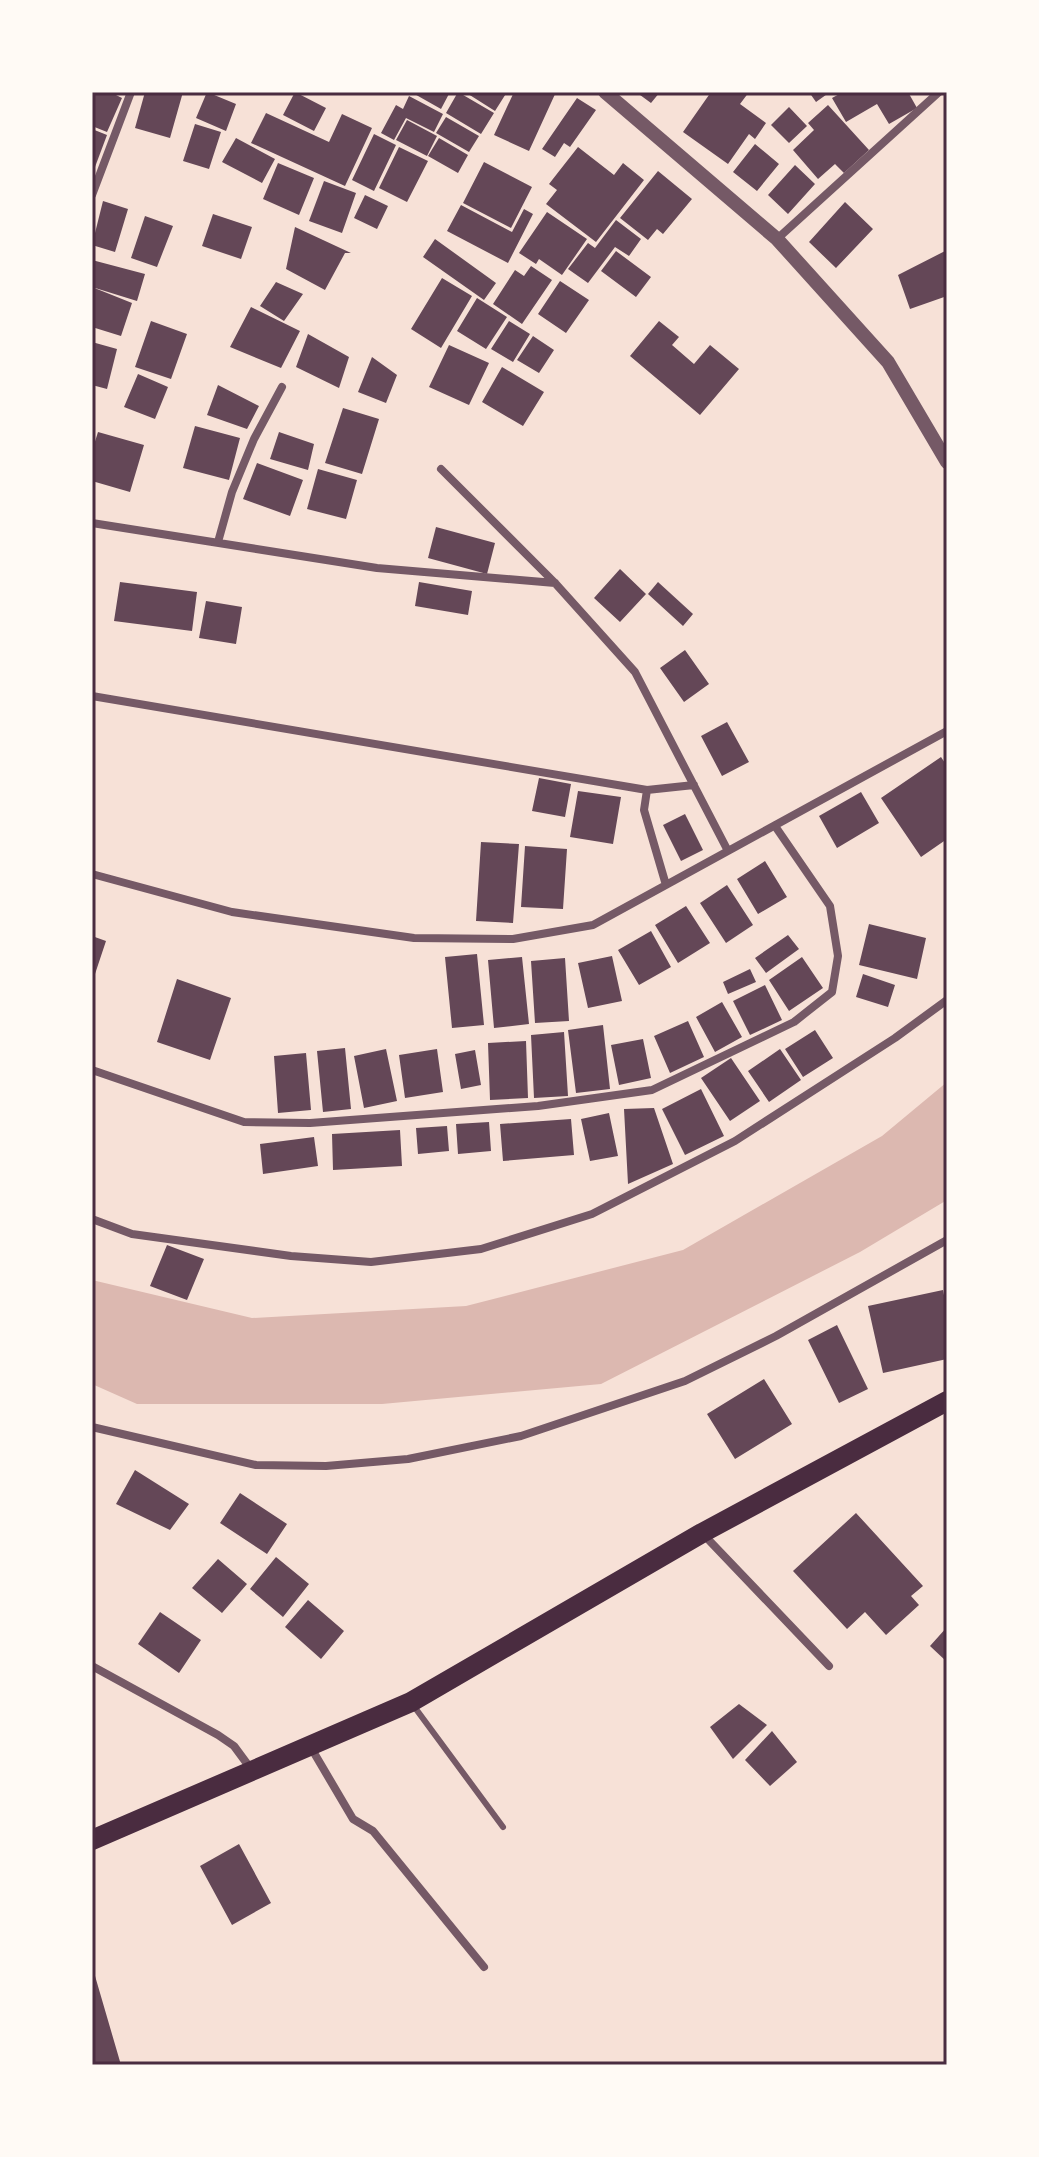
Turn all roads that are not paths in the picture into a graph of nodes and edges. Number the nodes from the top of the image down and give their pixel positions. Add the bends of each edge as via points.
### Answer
1 (131, 92) edge
2 (605, 92) edge
3 (939, 92) edge
4 (92, 195) edge
5 (777, 239) junction
6 (282, 387) dead end
7 (947, 462) edge
8 (441, 469) dead end
9 (92, 523) edge
10 (218, 542) junction
11 (555, 583) junction
12 (92, 696) edge
13 (947, 731) edge
14 (694, 785) junction
15 (647, 790) junction
16 (775, 826) junction
17 (728, 851) junction
18 (92, 874) edge
19 (666, 885) junction
20 (947, 1000) edge
21 (92, 1070) edge
22 (92, 1219) edge
23 (947, 1240) edge
24 (947, 1401) edge
25 (92, 1427) edge
26 (702, 1533) junction
27 (92, 1666) edge
28 (829, 1666) dead end
29 (411, 1702) junction
30 (310, 1746) junction
31 (253, 1770) junction
32 (503, 1827) dead end
33 (92, 1840) edge
34 (484, 1967) dead end

1 - 4 street
2 - 5 street
3 - 5 street
5 - 7 street via 888,362
6 - 10 street via 232,492
8 - 11 street
9 - 10 street
10 - 11 street via 377,568
11 - 14 street via 635,672
12 - 15 street
13 - 16 street
14 - 15 street
14 - 17 street
15 - 19 street via 644,810
16 - 17 street
16 - 21 street via 830,906 838,956 832,992 794,1022 652,1090 538,1106 310,1123 244,1122
17 - 19 street
18 - 19 street via 232,912 414,938 513,939 593,925
20 - 22 street via 735,1141 592,1214 481,1249 371,1262 291,1256 132,1234
23 - 25 street via 685,1381 521,1436 408,1459 256,1465
24 - 26 main road
26 - 28 street
26 - 29 main road
27 - 31 street via 218,1735
29 - 30 main road
29 - 32 lane
30 - 31 main road
30 - 34 street via 353,1819 373,1831
31 - 33 main road

